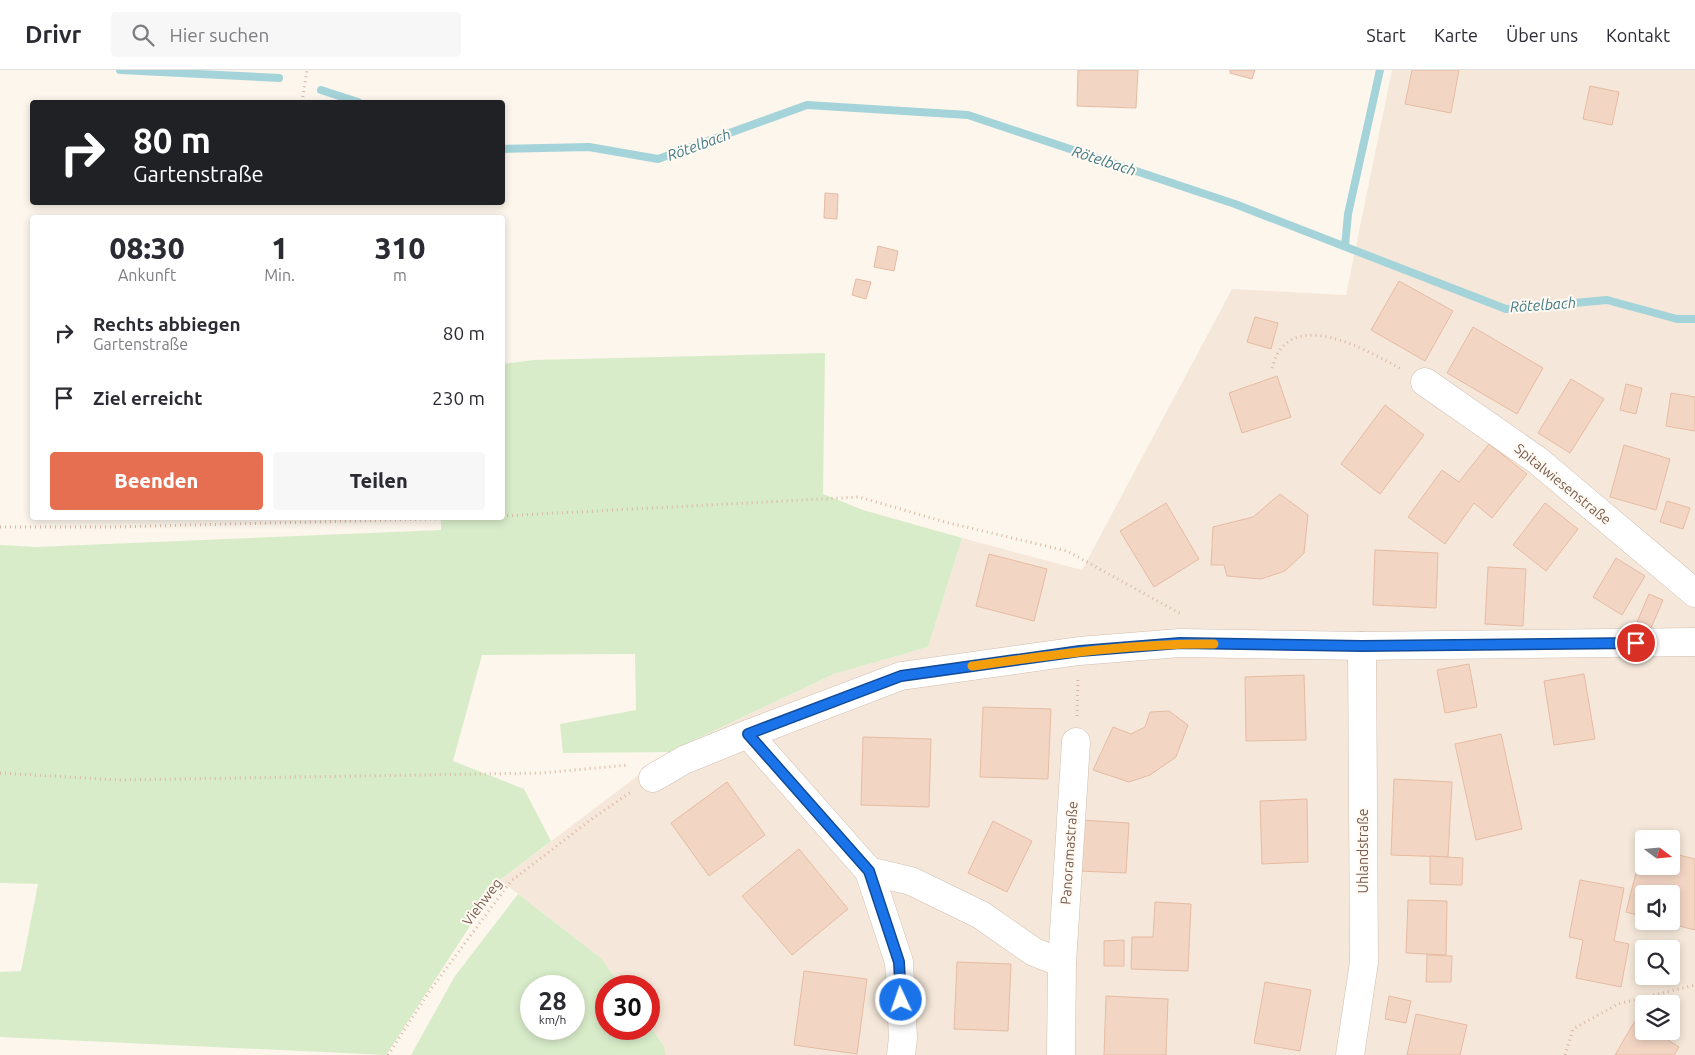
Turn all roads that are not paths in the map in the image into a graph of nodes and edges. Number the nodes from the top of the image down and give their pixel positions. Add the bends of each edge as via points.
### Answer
1 (1426, 382) road end
2 (1695, 593) edge
3 (1695, 642) edge
4 (1362, 646) junction
5 (748, 734) junction
6 (1076, 742) road end
7 (645, 771) road end
8 (869, 871) junction
9 (1062, 962) junction
10 (901, 1055) edge
11 (1061, 1055) edge
12 (1350, 1055) edge

1 - 2 street, Spitalwiesenstraße via 1537,460
3 - 4 street
4 - 5 street via 1180,643 1080,651 901,676
4 - 12 street, Uhlandstraße via 1364,962
5 - 7 street via 684,760
5 - 8 street
6 - 9 street, Panoramastraße
8 - 9 street via 911,881 981,915 1034,952
8 - 10 street via 899,962
9 - 11 street, Panoramastraße

